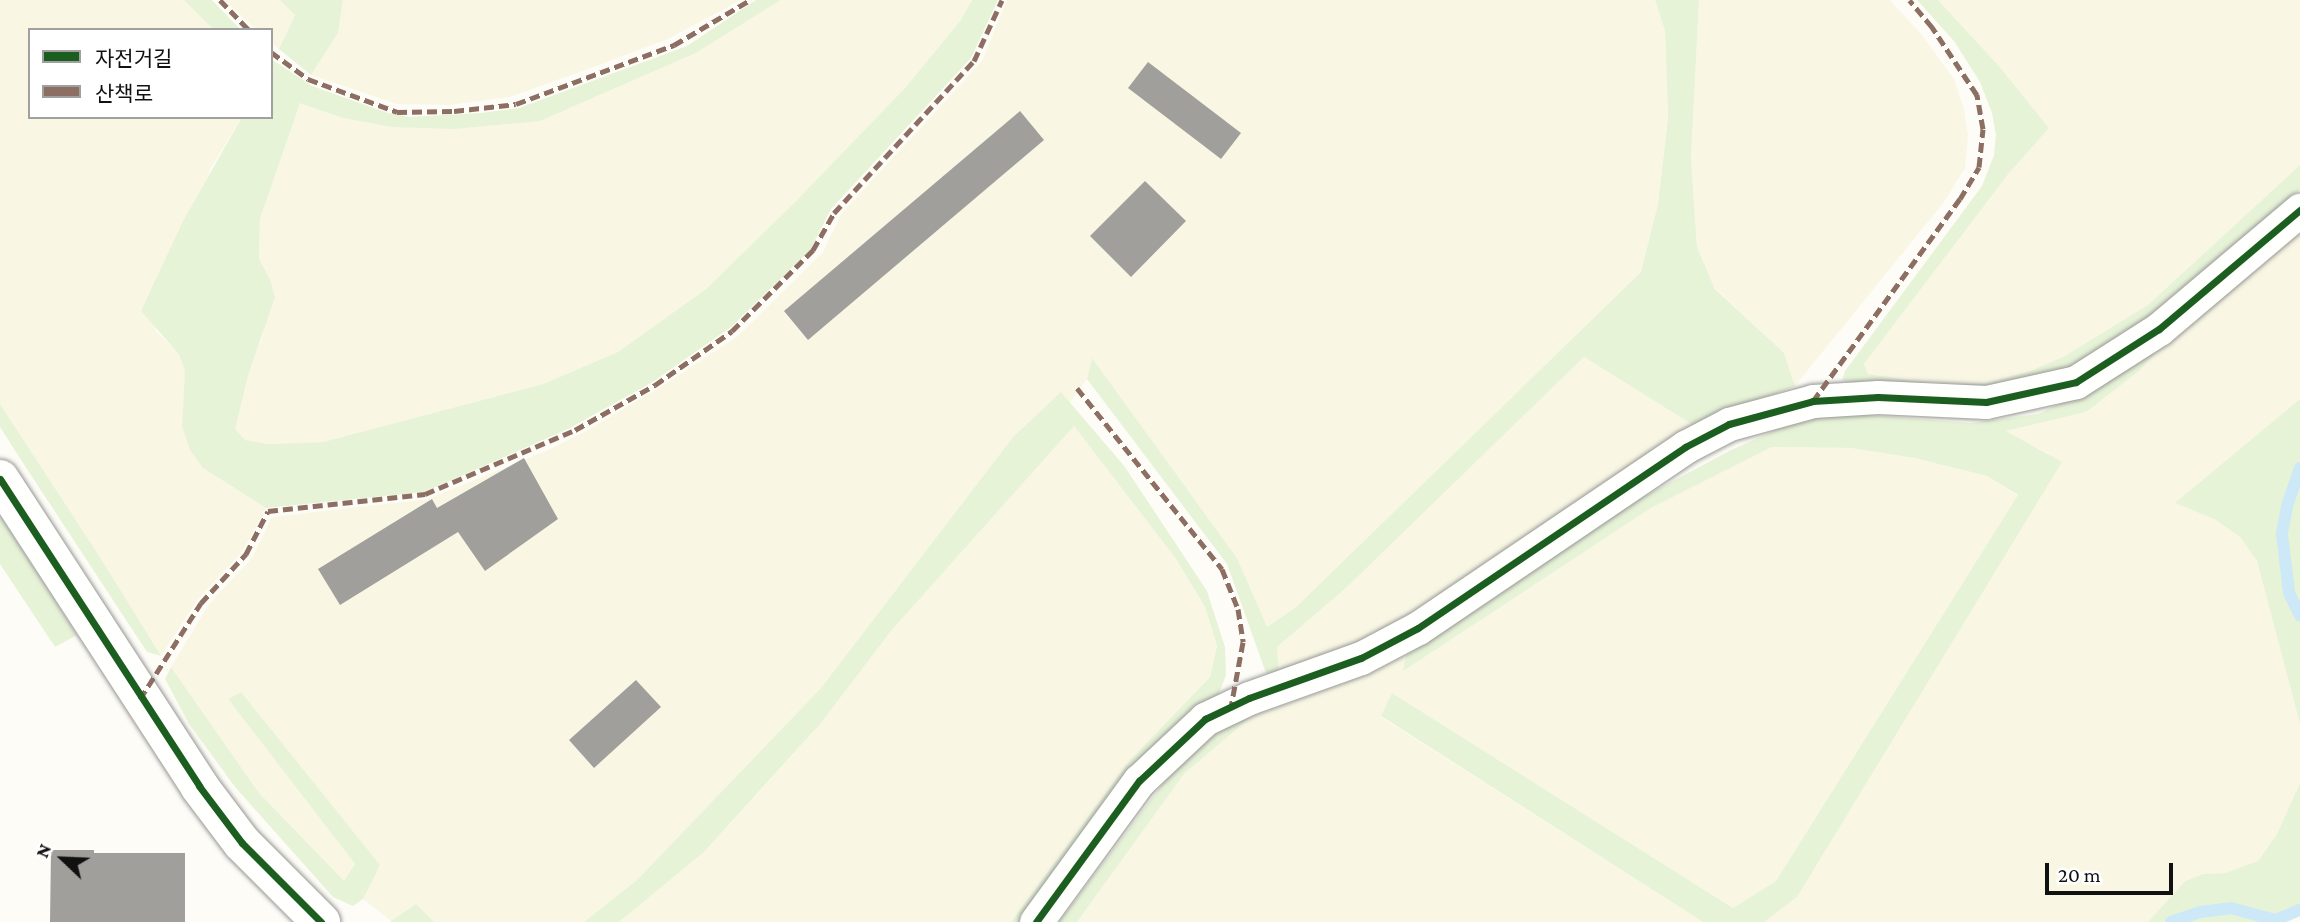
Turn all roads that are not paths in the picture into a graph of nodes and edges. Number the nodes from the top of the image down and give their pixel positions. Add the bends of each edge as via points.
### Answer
1 (2300, 210) edge
2 (0, 479) edge
3 (321, 922) edge
4 (1036, 922) edge

1 - 4 street via 2159,329 2077,382 1986,402 1878,397 1813,401 1729,424 1685,447 1418,628 1361,658 1205,719 1139,781
2 - 3 street via 199,786 242,843

